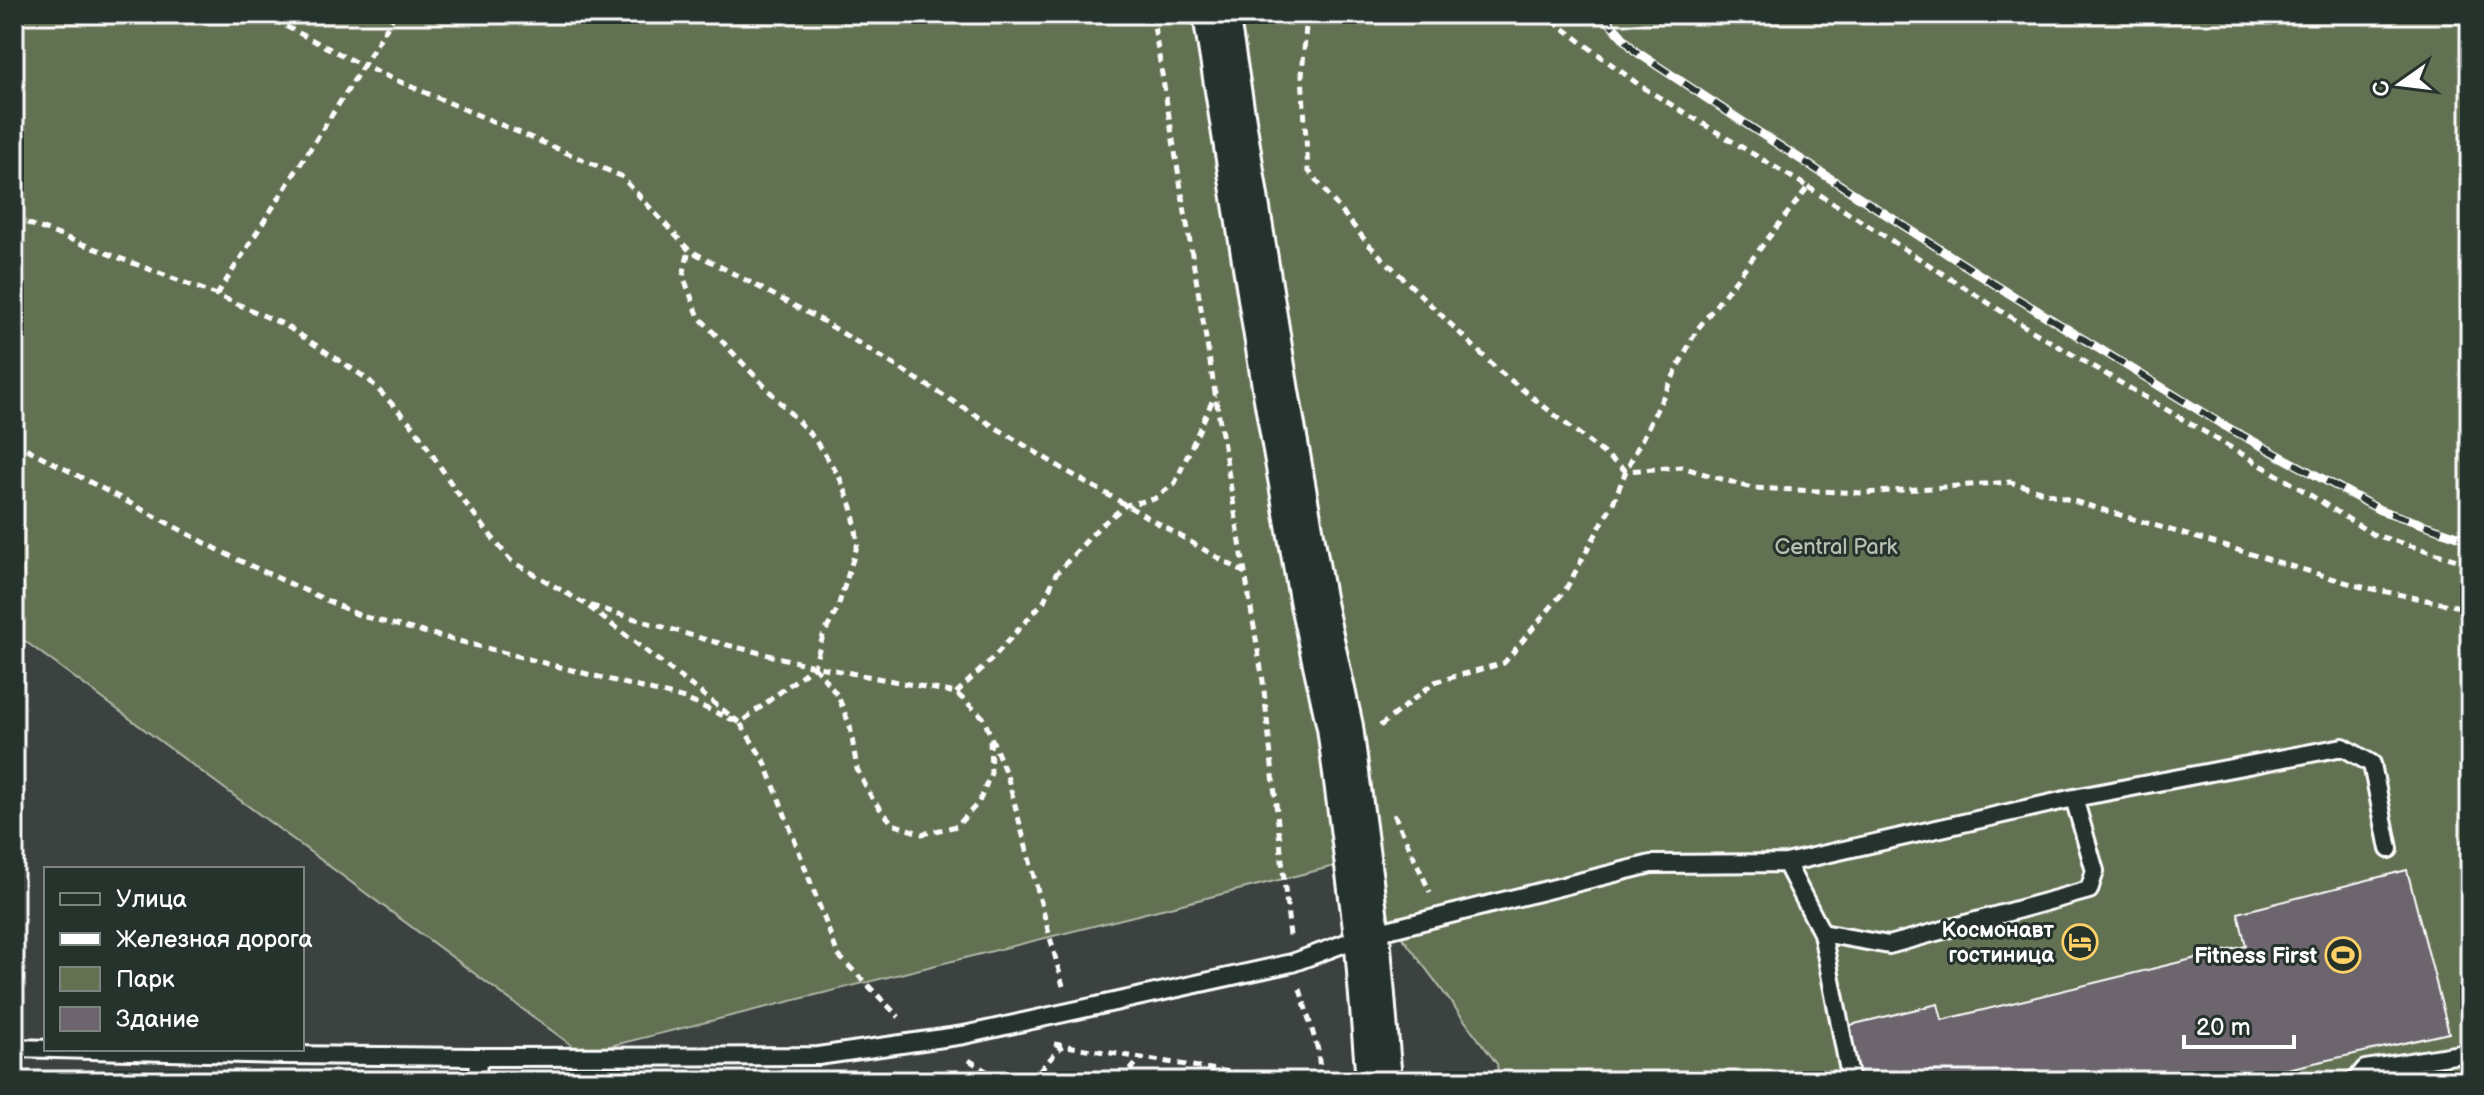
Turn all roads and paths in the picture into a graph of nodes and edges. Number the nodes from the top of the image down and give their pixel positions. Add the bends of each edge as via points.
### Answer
1 (262, 14) edge
2 (395, 14) edge
3 (1152, 14) edge
4 (1216, 14) edge
5 (1307, 14) edge
6 (1544, 14) edge
7 (363, 66) junction
8 (1808, 187) junction
9 (14, 218) edge
10 (689, 250) junction
11 (217, 295) junction
12 (1215, 394) junction
13 (14, 442) edge
14 (1626, 471) junction
15 (1126, 505) junction
16 (2470, 564) edge
17 (1245, 573) junction
18 (585, 604) junction
19 (2470, 609) edge
20 (814, 666) junction
21 (956, 693) junction
22 (740, 723) junction
23 (1375, 730) dead end
24 (990, 733) junction
25 (2074, 798) junction
26 (1394, 813) dead end
27 (2389, 849) dead end
28 (1786, 863) junction
29 (1440, 915) junction
30 (1822, 933) junction
31 (1367, 935) junction
32 (1292, 963) junction
33 (1070, 1010) junction
34 (896, 1015) dead end
35 (1049, 1043) dead end
36 (1063, 1045) junction
37 (14, 1048) edge
38 (44, 1049) edge
39 (129, 1051) edge
40 (478, 1057) junction
41 (1142, 1058) junction
42 (2470, 1063) edge
43 (1270, 1078) junction
44 (477, 1081) edge
45 (1030, 1081) edge
46 (1121, 1081) edge
47 (1262, 1081) edge
48 (1287, 1081) edge
49 (1321, 1081) edge
50 (1379, 1081) edge
51 (1851, 1081) edge
52 (2355, 1081) edge

1 - 7 path
2 - 7 path
3 - 12 path
4 - 31 main road via 1313,604 1340,727
5 - 14 path via 1302,75 1308,170 1369,245 1499,371
6 - 8 path via 1642,87
7 - 10 path via 621,176
7 - 11 path
8 - 14 path via 1696,331
8 - 16 path via 2029,329 2372,534
9 - 11 path
10 - 15 path via 821,320
10 - 20 path via 683,276 699,317 813,437 852,507 858,543
11 - 18 path via 285,325 369,380 415,428 510,560
12 - 15 path via 1175,483 1154,499
12 - 17 path
13 - 22 path via 234,558 361,616 685,699
14 - 19 path via 1681,467 1752,488 1864,493 2010,482 2358,586
14 - 23 path via 1566,589 1504,663 1435,682
15 - 17 path
15 - 21 path via 1056,574 1044,601
17 - 32 path via 1263,681
18 - 20 path
18 - 22 path
20 - 21 path
20 - 22 path
20 - 24 path via 838,696 850,726 857,769 893,824 922,834 957,826 979,802 991,773
21 - 24 path via 983,717
22 - 34 path via 765,762 838,955
24 - 33 path via 1008,779
25 - 27 lane via 2343,747 2372,764
25 - 28 lane
25 - 30 lane via 2095,871 2089,890 1889,945
26 - 29 path
28 - 29 lane via 1651,864
28 - 30 lane
29 - 31 lane
30 - 51 lane
31 - 32 lane
31 - 50 main road
32 - 33 lane
32 - 49 path via 1318,1050
33 - 40 lane via 964,1035 818,1056
35 - 36 path
36 - 41 path
36 - 45 path
37 - 38 lane
39 - 40 lane
40 - 44 lane
41 - 43 path
41 - 46 path
42 - 52 lane via 2461,1054 2432,1058 2365,1069
43 - 47 path
43 - 48 path

